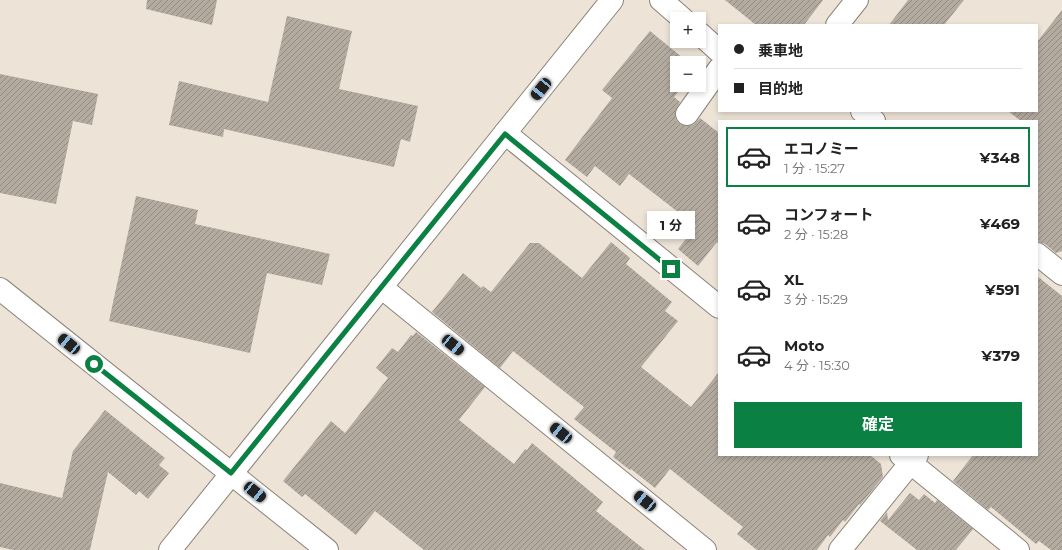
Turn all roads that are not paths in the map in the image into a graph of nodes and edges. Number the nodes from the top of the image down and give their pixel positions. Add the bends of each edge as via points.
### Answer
1 (612, 0) edge
2 (661, 0) edge
3 (857, 0) edge
4 (675, 12) edge
5 (838, 24) edge
6 (706, 39) edge
7 (718, 49) edge
8 (718, 70) edge
9 (863, 112) edge
10 (687, 114) dead end
11 (873, 120) edge
12 (505, 134) junction
13 (1038, 255) edge
14 (1062, 274) edge
15 (381, 287) junction
16 (0, 290) edge
17 (718, 306) edge
18 (909, 458) edge
19 (231, 473) junction
20 (170, 550) edge
21 (327, 550) edge
22 (705, 550) edge
23 (840, 550) edge
24 (1018, 550) edge

1 - 12 street
2 - 4 street
3 - 5 street
6 - 7 street
8 - 10 street
9 - 11 street
12 - 15 street
12 - 17 street
13 - 14 street
15 - 19 street
15 - 22 street
16 - 19 street
18 - 23 street
18 - 24 street
19 - 20 street
19 - 21 street

